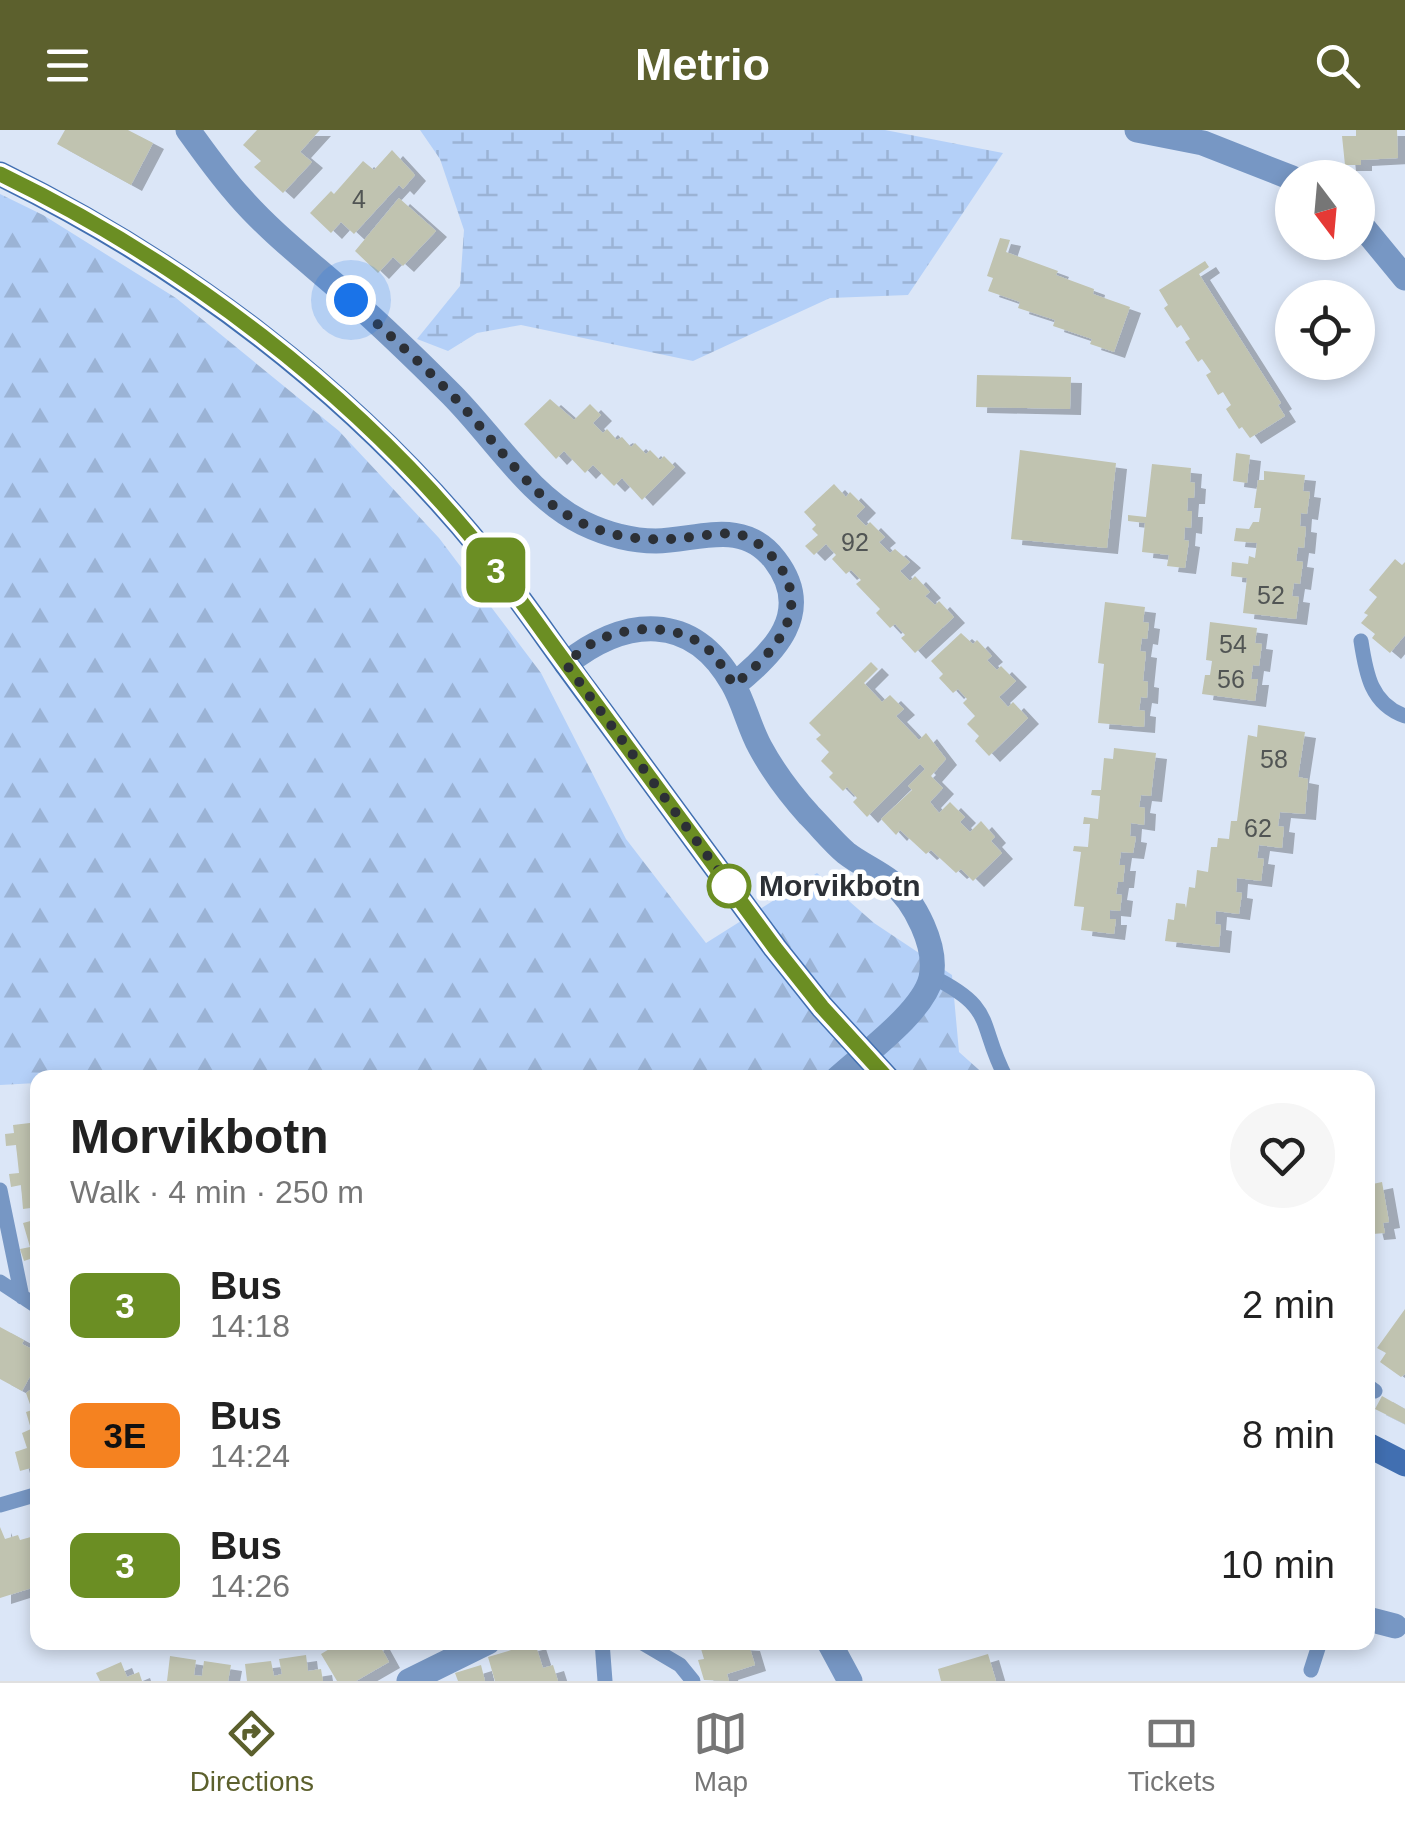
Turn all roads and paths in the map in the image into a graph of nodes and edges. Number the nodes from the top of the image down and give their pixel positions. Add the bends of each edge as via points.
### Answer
1 (188, 130) edge
2 (1136, 130) edge
3 (1275, 171) edge
4 (0, 174) edge
5 (1375, 241) edge
6 (1405, 278) edge
7 (1361, 640) dead end
8 (566, 664) junction
9 (734, 685) junction
10 (1405, 716) edge
11 (932, 976) junction
12 (847, 1070) edge
13 (879, 1070) edge
14 (1003, 1070) edge
15 (0, 1190) edge
16 (0, 1282) edge
17 (22, 1297) junction
18 (30, 1302) edge
19 (1375, 1449) edge
20 (1405, 1464) edge
21 (30, 1496) edge
22 (0, 1505) edge
23 (1375, 1621) edge
24 (1394, 1626) dead end
25 (472, 1650) edge
26 (603, 1650) edge
27 (654, 1650) edge
28 (834, 1650) edge
29 (1317, 1650) edge
30 (1311, 1670) dead end
31 (409, 1681) edge
32 (605, 1681) edge
33 (693, 1681) edge
34 (850, 1681) edge

1 - 9 street via 270,229 451,394 563,513 624,538 738,534 772,556 784,572 791,612 767,658
2 - 3 street via 1203,143
4 - 8 main road via 148,255 282,352 436,498
5 - 6 street
7 - 10 lane via 1379,702
8 - 9 street via 593,642 668,630 711,652
8 - 13 main road via 775,948
9 - 11 street via 780,780 845,852 894,884 914,910
11 - 12 street via 905,1016
11 - 14 lane via 979,1009
15 - 17 lane
16 - 17 lane
17 - 18 lane
19 - 20 main road
21 - 22 lane
23 - 24 street
25 - 31 street
26 - 32 lane
27 - 33 lane
28 - 34 street
29 - 30 lane

